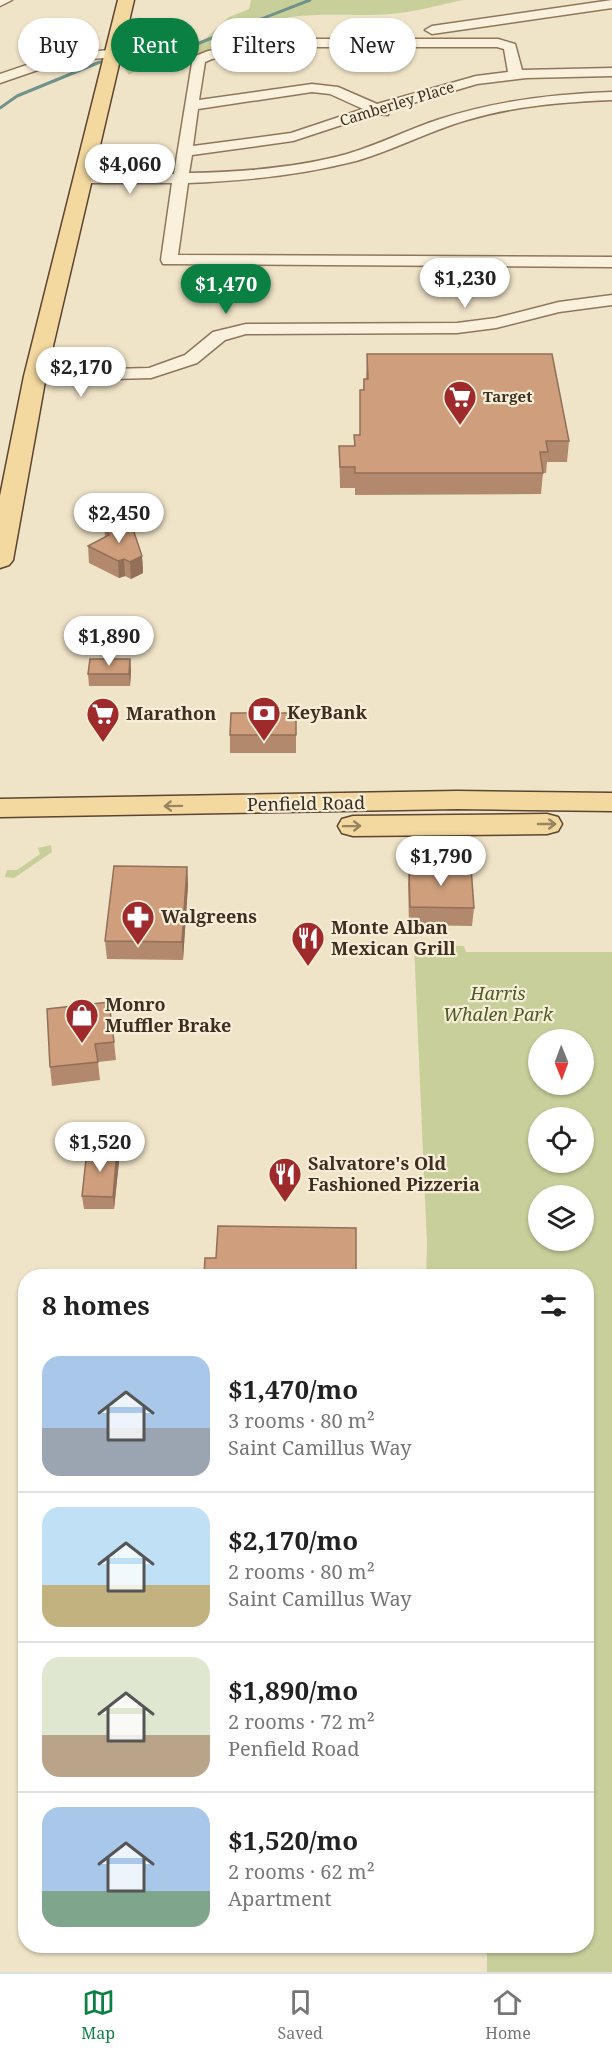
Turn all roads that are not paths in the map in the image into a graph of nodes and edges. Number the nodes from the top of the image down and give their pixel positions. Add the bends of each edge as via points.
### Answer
1 (6, 0) edge
2 (126, 0) edge
3 (0, 2) edge
4 (612, 4) edge
5 (122, 18) edge
6 (317, 36) edge
7 (111, 54) edge
8 (111, 62) edge
9 (612, 72) edge
10 (516, 75) junction
11 (0, 78) edge
12 (612, 96) edge
13 (193, 105) junction
14 (376, 109) junction
15 (426, 129) junction
16 (184, 152) junction
17 (82, 178) junction
18 (179, 179) junction
19 (612, 262) edge
20 (612, 300) edge
21 (35, 376) junction
22 (0, 560) edge
23 (612, 802) edge
24 (0, 808) edge
25 (612, 823) edge
26 (0, 829) edge

1 - 3 street
2 - 5 main road
4 - 6 street via 385,36
7 - 11 street via 62,57
8 - 17 main road
9 - 10 street, Camberley Place
10 - 13 street via 510,47 498,43 281,44 208,55 198,60
10 - 14 street, Camberley Place via 476,80
12 - 15 street via 506,107
13 - 14 street via 312,88 333,90
13 - 16 street
14 - 15 street
14 - 16 street, Camberley Place via 293,136
15 - 18 street via 379,149 317,165 251,176
16 - 18 street
17 - 18 street
17 - 21 main road
18 - 19 street via 169,260
20 - 21 street via 457,328 246,329 219,336 179,365 151,373 107,380
21 - 22 main road
23 -> 24 main road, Penfield Road via 457,800
26 -> 25 main road, Penfield Road

